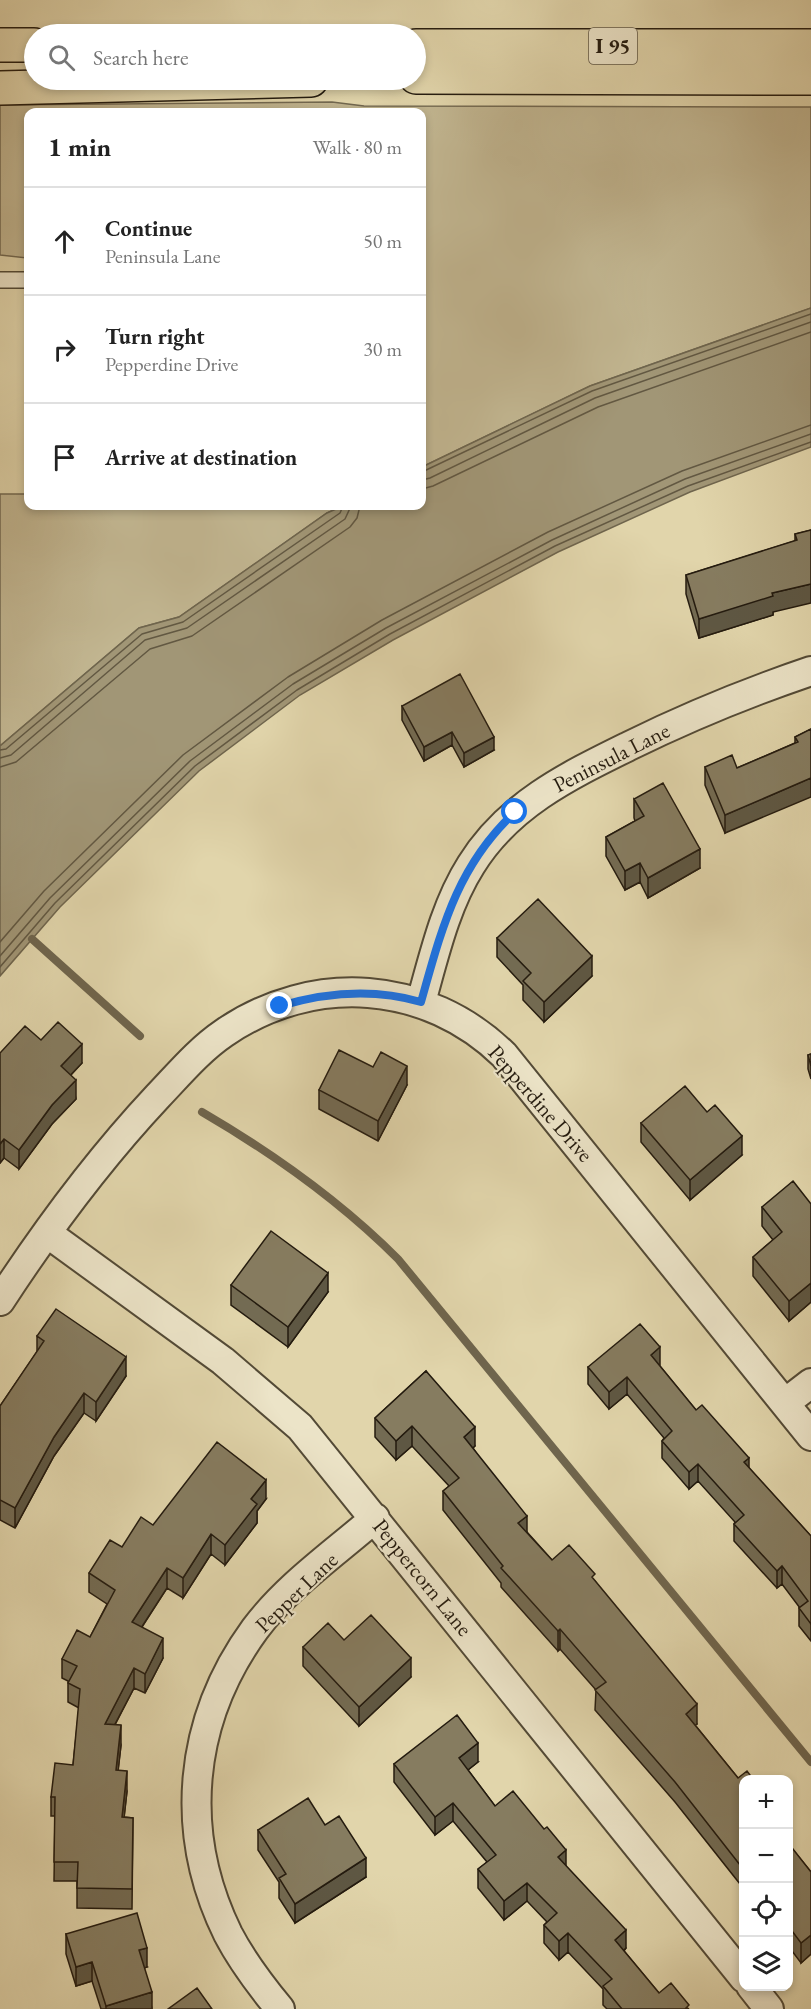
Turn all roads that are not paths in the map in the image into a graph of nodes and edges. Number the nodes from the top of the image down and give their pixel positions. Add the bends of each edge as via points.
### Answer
1 (0, 45) edge
2 (24, 45) edge
3 (426, 46) edge
4 (811, 46) edge
5 (426, 77) edge
6 (811, 78) edge
7 (24, 87) edge
8 (0, 88) edge
9 (0, 280) edge
10 (24, 280) edge
11 (811, 671) edge
12 (421, 1002) junction
13 (47, 1233) junction
14 (0, 1301) edge
15 (811, 1383) edge
16 (785, 1403) junction
17 (811, 1436) edge
18 (375, 1518) junction
19 (739, 1972) edge
20 (755, 1991) edge
21 (280, 2009) edge
22 (769, 2009) edge

1 - 2 highway
3 - 4 highway, I 95
5 - 6 highway
7 - 8 highway
9 - 10 lane
11 - 12 street, Peninsula Lane via 658,732 556,784 515,812 481,850 461,882
12 - 13 street, Pepperdine Drive via 370,992 323,995 261,1013 225,1033 200,1053 118,1140
12 - 16 street, Pepperdine Drive via 479,1033 514,1066
13 - 14 street, Pepperdine Drive
13 - 18 street, Peppercorn Lane via 214,1354 280,1408 323,1453
15 - 16 street
16 - 17 street, Pepperdine Drive
18 - 19 street, Peppercorn Lane
18 - 21 street, Pepper Lane via 301,1582 256,1628 216,1698 202,1747 196,1820 202,1868 229,1936
20 - 22 street

